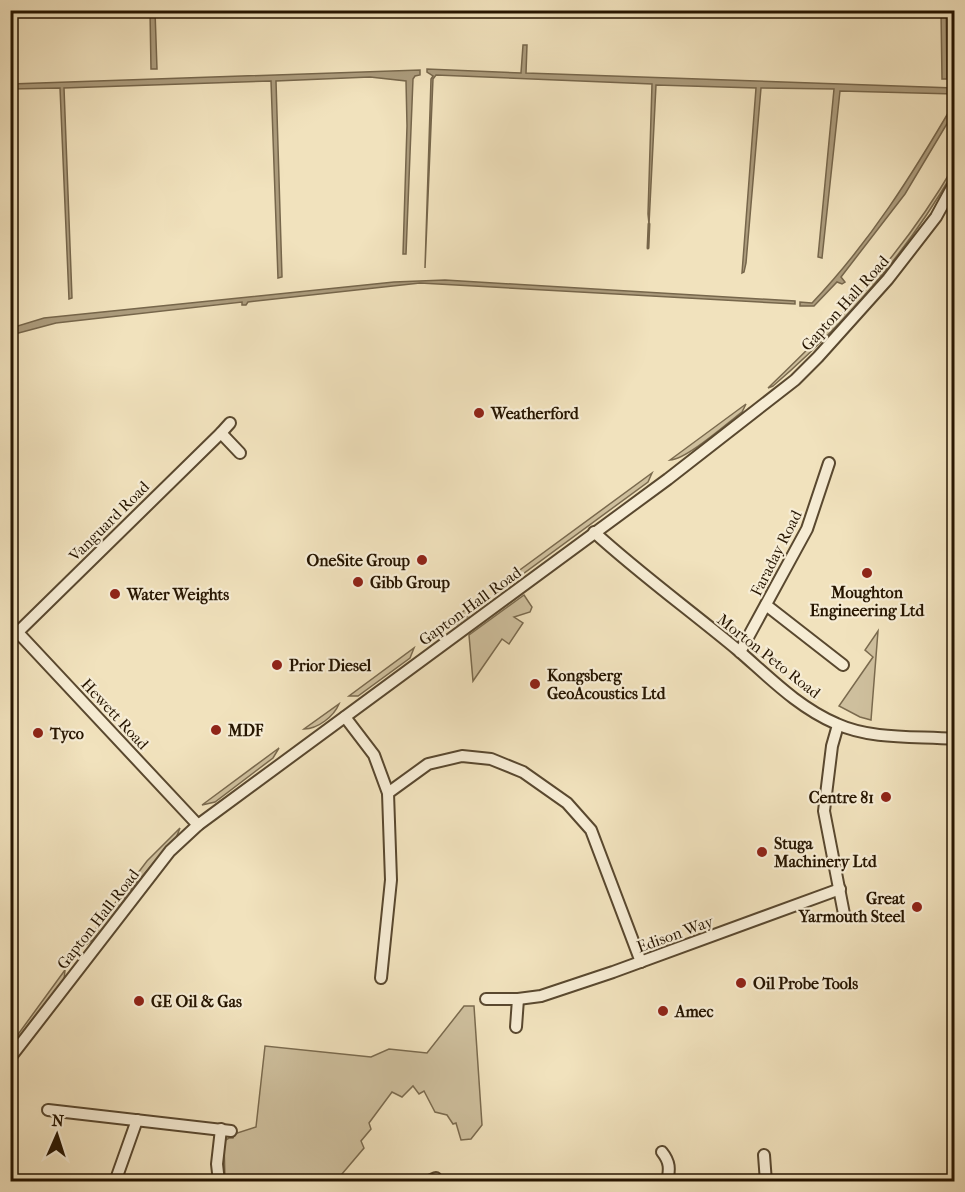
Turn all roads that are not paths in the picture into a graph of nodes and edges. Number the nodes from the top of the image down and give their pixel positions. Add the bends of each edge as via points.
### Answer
1 (954, 184) edge
2 (230, 423) dead end
3 (221, 433) junction
4 (240, 453) dead end
5 (829, 463) dead end
6 (594, 532) junction
7 (766, 605) junction
8 (14, 628) edge
9 (740, 652) junction
10 (843, 665) dead end
11 (345, 717) junction
12 (838, 725) junction
13 (954, 739) edge
14 (388, 793) junction
15 (198, 825) junction
16 (840, 889) junction
17 (844, 914) dead end
18 (641, 962) junction
19 (381, 978) dead end
20 (486, 999) dead end
21 (518, 999) junction
22 (516, 1027) dead end
23 (10, 1058) edge
24 (48, 1110) dead end
25 (137, 1120) junction
26 (662, 1152) dead end
27 (764, 1155) dead end
28 (115, 1182) edge
29 (219, 1182) edge
30 (668, 1182) edge
31 (766, 1182) edge

1 - 6 street, Gapton Hall Road via 936,217 888,279 795,380
2 - 3 street, Vanguard Road
3 - 4 street
3 - 8 street, Vanguard Road
5 - 7 street, Faraday Road via 807,530
6 - 9 street, Morton Peto Road
6 - 11 street, Gapton Hall Road
7 - 9 street, Faraday Road
7 - 10 street
8 - 15 street, Hewett Road
9 - 12 street, Morton Peto Road via 791,696
11 - 14 street via 374,755
11 - 15 street, Gapton Hall Road
12 - 13 street, Morton Peto Road via 868,733
12 - 16 street via 824,811
14 - 18 street via 428,764 462,756 491,759 523,772 567,803 591,830
14 - 19 street via 391,880
15 - 23 street, Gapton Hall Road via 170,851
16 - 17 street
16 - 18 street, Edison Way
18 - 21 street, Edison Way via 541,996
20 - 21 street, Edison Way
21 - 22 street
24 - 25 street
25 - 28 street
25 - 29 street via 226,1130 217,1164
26 - 30 street via 668,1160
27 - 31 street

